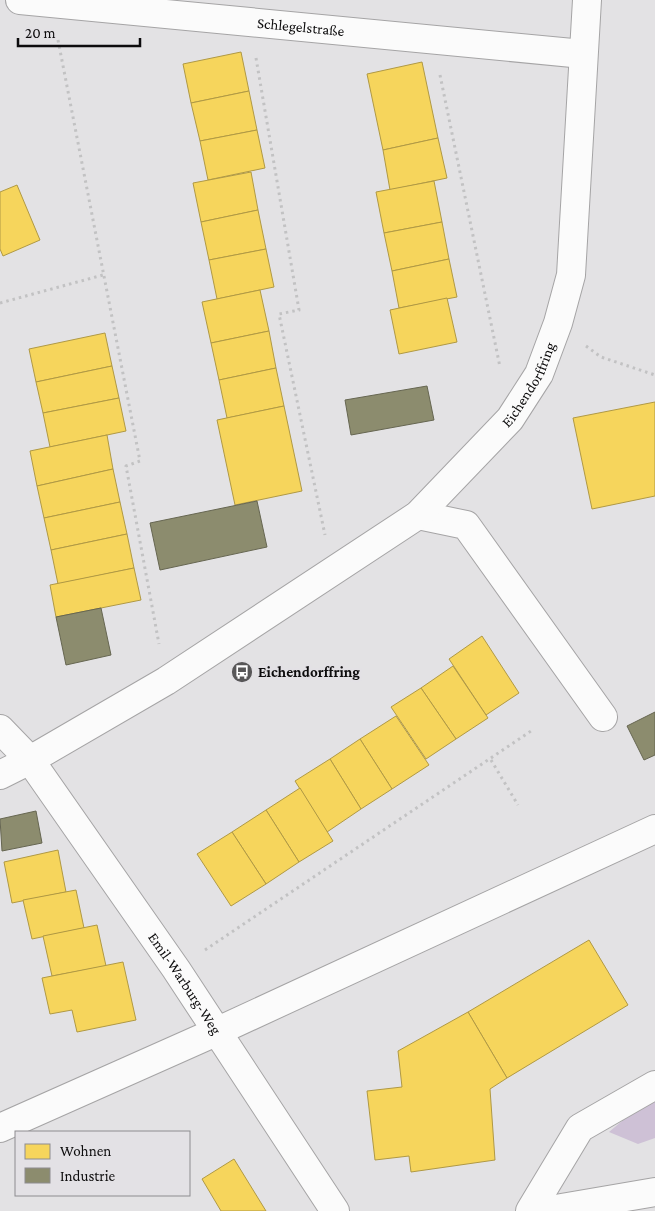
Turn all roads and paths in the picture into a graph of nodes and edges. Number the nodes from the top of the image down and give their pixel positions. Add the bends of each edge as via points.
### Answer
1 (20, 0) edge
2 (587, 0) edge
3 (51, 4) junction
4 (250, 22) junction
5 (434, 40) junction
6 (583, 54) junction
7 (103, 275) junction
8 (0, 303) edge
9 (558, 323) junction
10 (655, 375) edge
11 (510, 419) junction
12 (418, 515) junction
13 (333, 572) junction
14 (166, 681) junction
15 (603, 717) dead end
16 (0, 729) edge
17 (531, 731) dead end
18 (30, 760) junction
19 (491, 760) junction
20 (0, 775) edge
21 (518, 805) dead end
22 (655, 829) edge
23 (176, 969) junction
24 (218, 1031) junction
25 (655, 1085) edge
26 (0, 1128) edge
27 (655, 1192) edge
28 (335, 1211) edge
29 (530, 1211) edge
30 (544, 1211) edge

1 - 3 street, Schlegelstraße
2 - 6 street, Eichendorffring
3 - 4 street, Schlegelstraße
3 - 7 path
4 - 5 street, Schlegelstraße
4 - 13 path via 299,310 279,314
5 - 6 street, Schlegelstraße
5 - 11 path
6 - 9 street, Eichendorffring via 571,275
7 - 8 path
7 - 14 path via 140,461 126,466
9 - 10 path via 600,357
9 - 11 street, Eichendorffring via 538,374
11 - 12 street, Eichendorffring
12 - 13 street, Eichendorffring
12 - 15 street via 466,525
13 - 14 street, Eichendorffring
14 - 18 street, Eichendorffring
16 - 18 street, Emil-Warburg-Weg
17 - 19 path
18 - 20 street, Eichendorffring
18 - 23 street, Emil-Warburg-Weg
19 - 21 path
19 - 23 path
22 - 24 street
23 - 24 street, Emil-Warburg-Weg
24 - 26 street
24 - 28 street, Emil-Warburg-Weg
25 - 29 street via 580,1128
27 - 30 street

